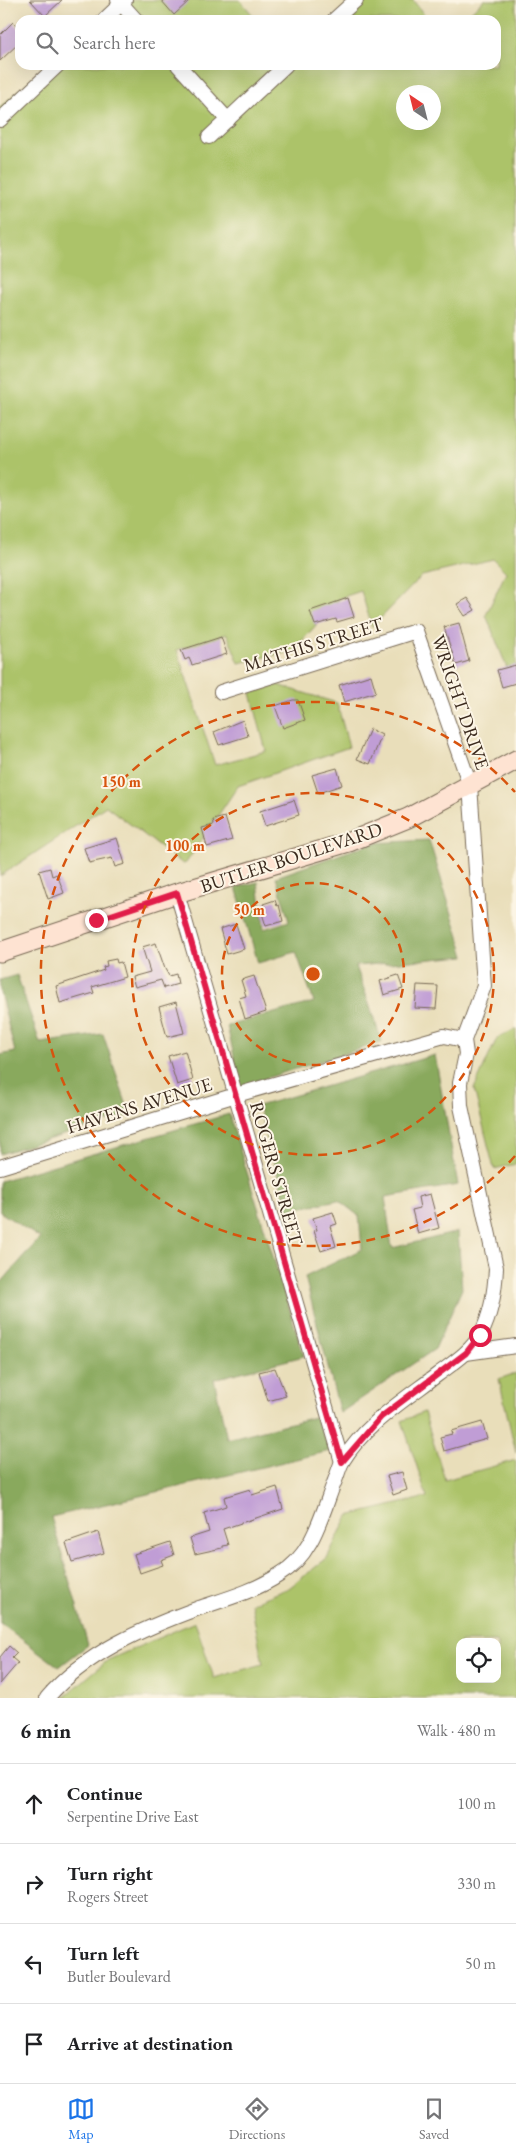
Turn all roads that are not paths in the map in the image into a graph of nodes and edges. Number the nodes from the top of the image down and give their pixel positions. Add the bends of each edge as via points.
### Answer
1 (356, 0) edge
2 (121, 1) edge
3 (108, 15) edge
4 (132, 15) edge
5 (340, 15) edge
6 (53, 70) edge
7 (183, 70) edge
8 (281, 70) edge
9 (0, 120) edge
10 (228, 120) junction
11 (209, 137) dead end
12 (416, 631) joint
13 (221, 692) dead end
14 (516, 760) edge
15 (470, 785) junction
16 (177, 893) junction
17 (0, 952) edge
18 (464, 1040) junction
19 (236, 1095) junction
20 (0, 1167) edge
21 (516, 1346) edge
22 (466, 1353) junction
23 (342, 1462) junction
24 (47, 1698) edge

1 - 5 street
2 - 3 street
2 - 4 street
6 - 9 street
7 - 10 street
8 - 10 street
10 - 11 street
12 - 13 street, MATHIS STREET
12 - 15 street, WRIGHT DRIVE
14 - 15 street, BUTLER BOULEVARD
15 - 16 street, BUTLER BOULEVARD via 408,818 348,842
15 - 18 street, WRIGHT DRIVE via 484,986
16 - 17 street, BUTLER BOULEVARD
16 - 19 street, ROGERS STREET
18 - 19 street, HAVENS AVENUE via 444,1036
18 - 22 street, WRIGHT DRIVE via 466,1054 460,1083 461,1106 496,1268 490,1313 480,1335
19 - 20 street, HAVENS AVENUE
19 - 23 street, ROGERS STREET
21 - 22 street
22 - 23 street via 381,1417
23 - 24 street via 314,1536 304,1554 281,1575 145,1630 96,1654

